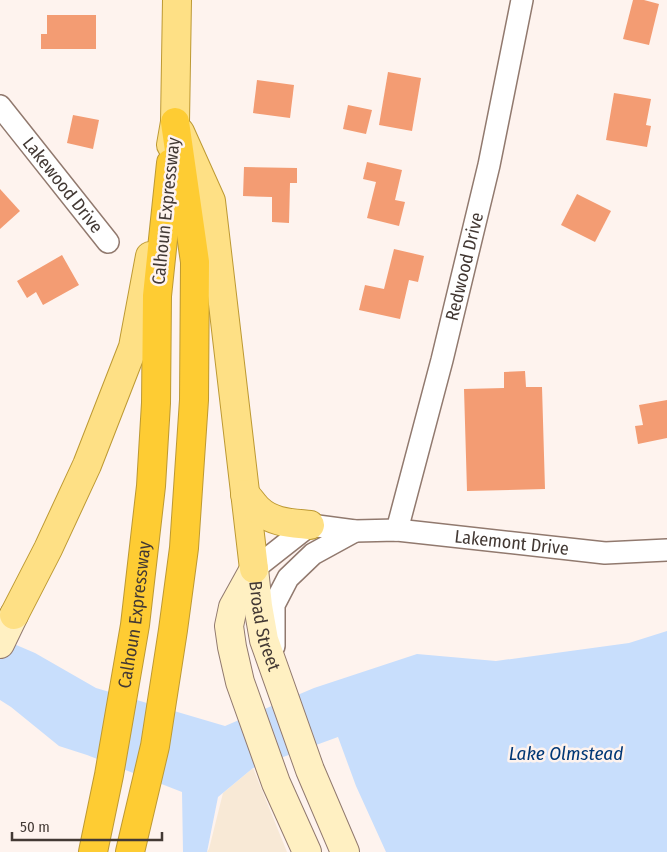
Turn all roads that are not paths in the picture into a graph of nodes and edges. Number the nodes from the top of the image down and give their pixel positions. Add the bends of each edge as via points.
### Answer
1 (177, 0) edge
2 (522, 0) edge
3 (0, 106) edge
4 (175, 122) junction
5 (108, 242) dead end
6 (245, 494) junction
7 (310, 525) junction
8 (355, 530) junction
9 (397, 530) junction
10 (667, 550) edge
11 (254, 569) junction
12 (0, 644) edge
13 (275, 671) junction
14 (93, 852) edge
15 (130, 852) edge
16 (306, 852) edge
17 (345, 852) edge

1 - 4 main road
2 - 9 street, Redwood Drive via 489,165
3 - 5 street, Lakewood Drive
4 - 6 main road via 211,201
4 - 12 main road via 134,347 87,465
4 - 14 highway, Calhoun Expressway via 157,296 151,486 135,625
4 - 15 highway, Calhoun Expressway via 195,262 193,409 184,548 173,630 155,746
6 - 7 main road via 268,517
6 - 11 main road
7 - 8 street, Lakemont Drive
7 - 11 street
8 - 9 street, Lakemont Drive
8 - 13 street, Lakemont Drive via 313,554 288,578 274,605
9 - 10 street, Lakemont Drive via 605,553
11 - 13 main road, Broad Street via 264,640
11 - 16 main road, Broad Street via 234,607 229,626 232,647 240,682 276,783
13 - 17 main road, Broad Street via 310,770

